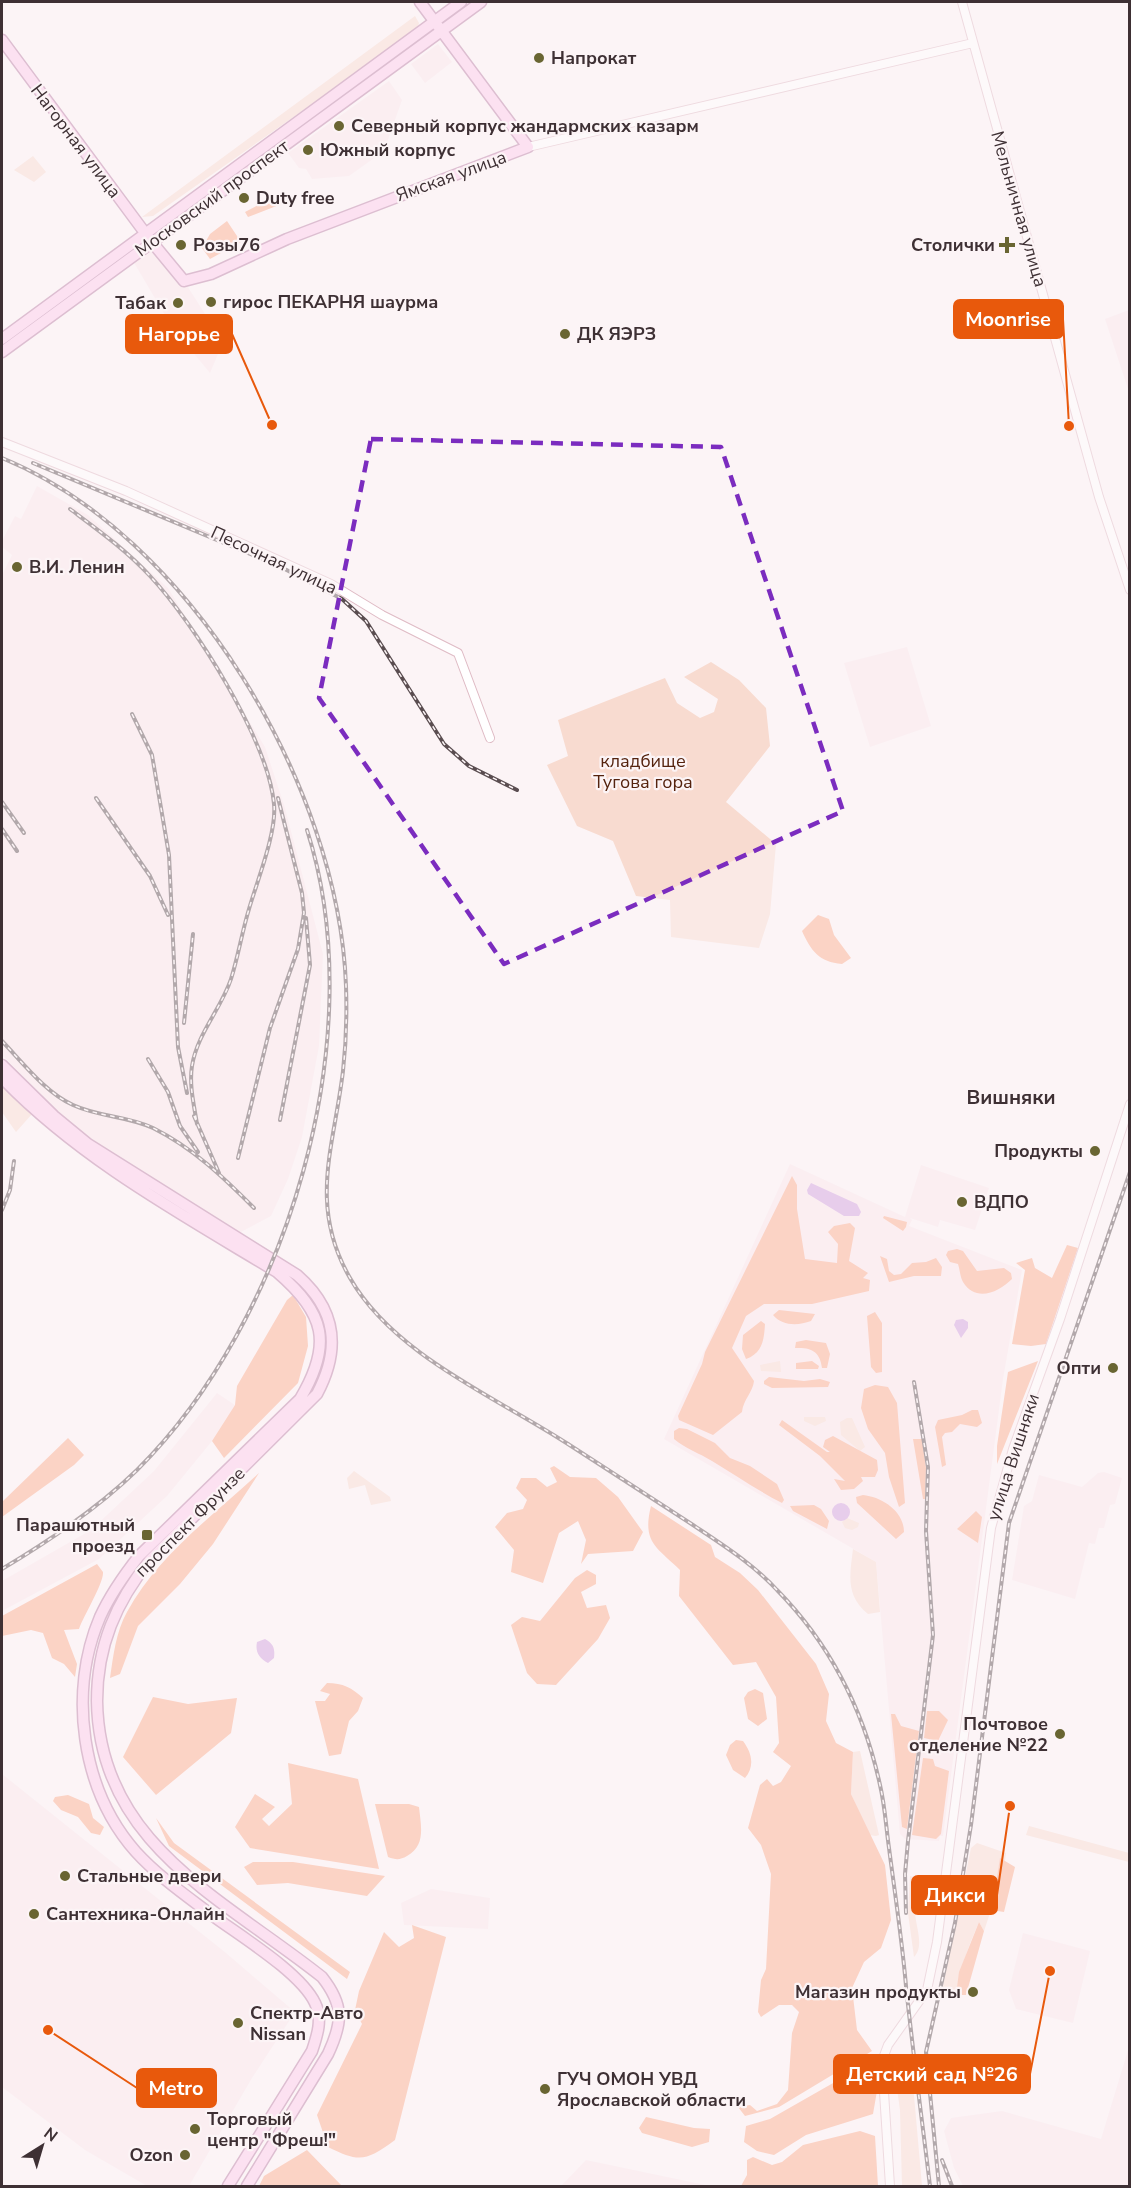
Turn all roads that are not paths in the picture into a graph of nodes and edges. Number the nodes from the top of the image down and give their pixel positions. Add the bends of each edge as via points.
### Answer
1 (420, 2) edge
2 (461, 2) edge
3 (481, 2) edge
4 (962, 2) edge
5 (435, 21) junction
6 (442, 31) junction
7 (2, 40) edge
8 (973, 43) junction
9 (528, 147) junction
10 (148, 237) junction
11 (184, 281) joint
12 (2, 339) edge
13 (2, 352) edge
14 (2, 442) edge
15 (1129, 589) edge
16 (490, 738) dead end
17 (2, 1065) edge
18 (2, 1078) edge
19 (1130, 1104) edge
20 (228, 2187) edge
21 (247, 2187) edge
22 (890, 2187) edge

1 - 5 main road
2 - 5 main road, Московский проспект
3 - 6 main road, Московский проспект
4 - 8 street, Мельничная улица
5 - 6 main road
5 - 10 main road, Московский проспект
6 - 9 main road
6 - 10 main road, Московский проспект
7 - 10 main road, Нагорная улица
8 - 9 street, Ямская улица
8 - 15 street, Мельничная улица via 1099,497
9 - 11 main road, Ямская улица via 287,239 211,274
10 - 11 main road, Нагорная улица
10 - 12 main road, Московский проспект
10 - 13 main road, Московский проспект
14 - 16 street, Песочная улица via 126,491 331,584 458,653
17 - 21 main road, проспект Фрунзе via 88,1144 297,1275 322,1304 330,1325 332,1357 317,1394 133,1580 106,1634 97,1681 100,1737 109,1775 143,1834 193,1882 322,1977 339,2007 336,2037 328,2054
18 - 20 main road, проспект Фрунзе via 53,1127 91,1156 277,1272 312,1309 320,1333 321,1355 300,1399 139,1556 117,1586 100,1617 85,1674 82,1705 86,1750 106,1806 135,1850 179,1891 294,1977 317,2006 318,2034 312,2051
19 - 22 street, улица Вишняки via 1013,1449 991,1528 937,1942 923,1996 888,2045 882,2061

